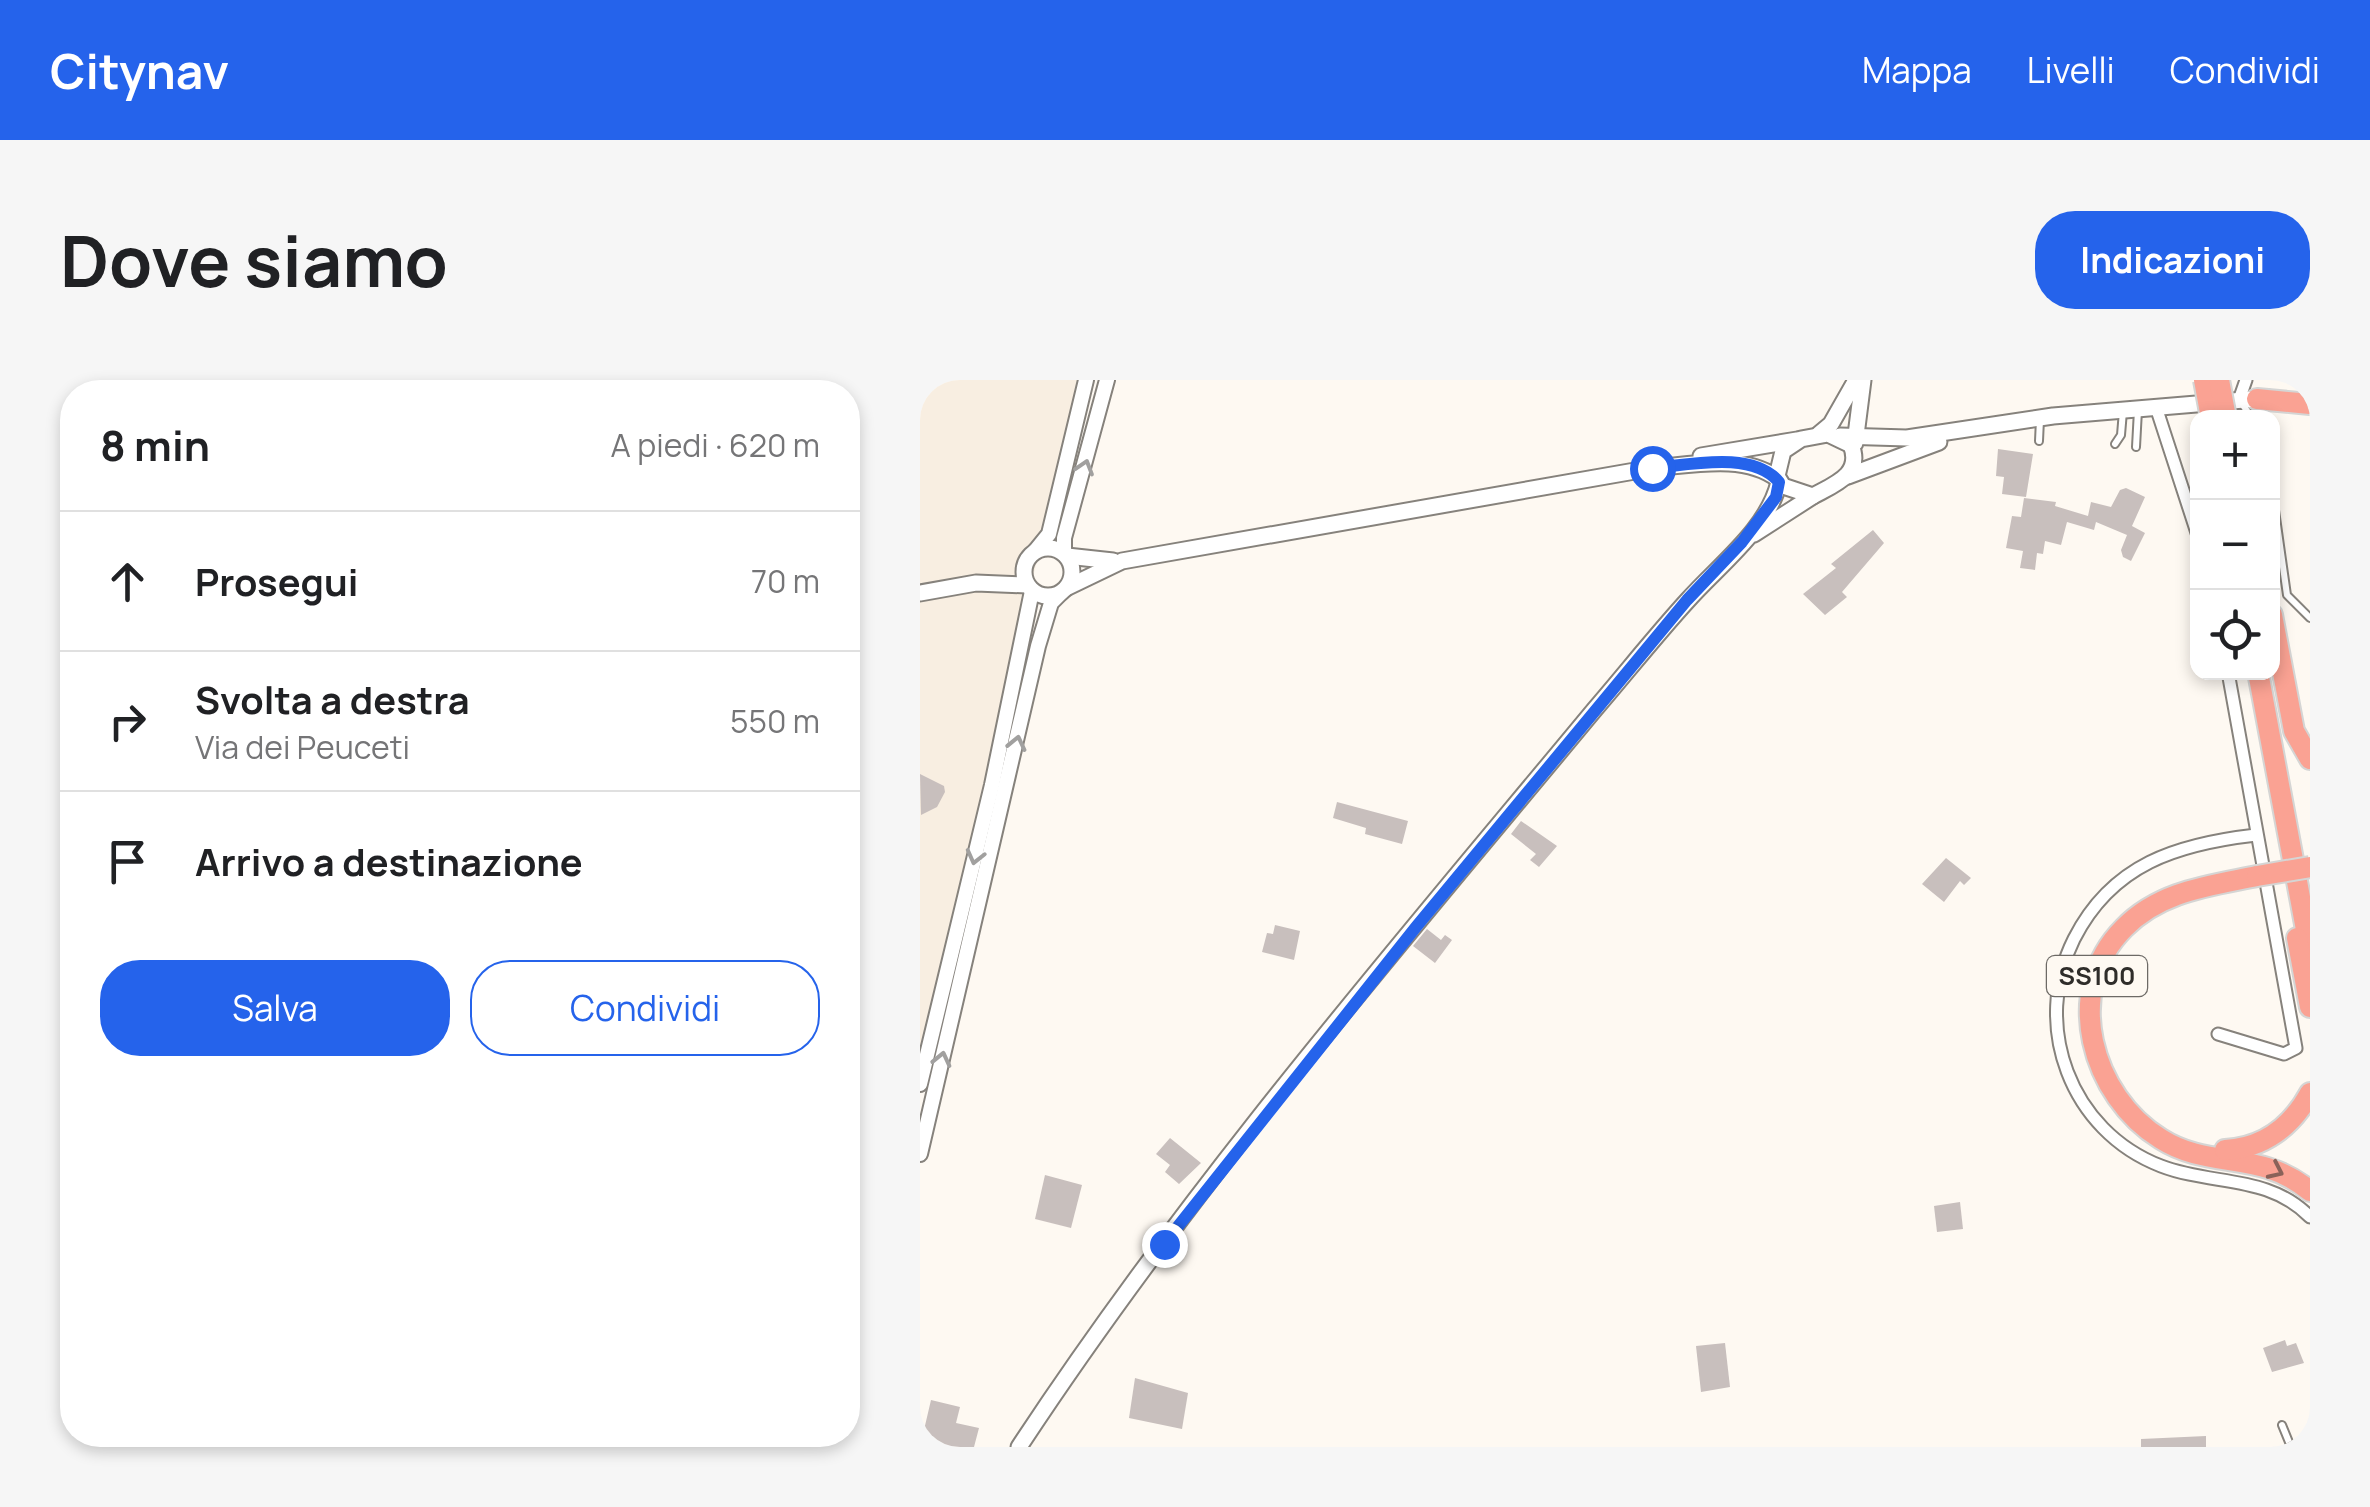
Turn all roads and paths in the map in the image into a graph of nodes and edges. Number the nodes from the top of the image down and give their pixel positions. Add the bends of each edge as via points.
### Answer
1 (1086, 380) edge
2 (1107, 380) edge
3 (1860, 380) edge
4 (2204, 380) edge
5 (2220, 380) edge
6 (2310, 395) edge
7 (2244, 403) edge
8 (2310, 404) edge
9 (2156, 407) junction
10 (2131, 409) junction
11 (2210, 410) edge
12 (2035, 418) junction
13 (1820, 434) junction
14 (1801, 439) junction
15 (1850, 441) junction
16 (2039, 441) dead end
17 (2115, 444) dead end
18 (2136, 447) dead end
19 (1652, 468) junction
20 (1844, 478) junction
21 (1779, 480) junction
22 (1813, 496) junction
23 (2274, 500) edge
24 (2190, 511) edge
25 (1742, 542) junction
26 (1065, 555) junction
27 (1031, 556) junction
28 (1122, 561) junction
29 (976, 583) junction
30 (1029, 588) junction
31 (1065, 589) junction
32 (920, 593) edge
33 (2310, 618) edge
34 (2280, 658) edge
35 (2229, 680) edge
36 (2259, 680) edge
37 (2274, 680) edge
38 (2273, 753) junction
39 (2310, 759) edge
40 (2256, 835) junction
41 (2310, 870) edge
42 (2310, 952) edge
43 (2310, 1007) edge
44 (2218, 1034) dead end
45 (920, 1084) edge
46 (2310, 1093) edge
47 (2170, 1144) junction
48 (920, 1154) edge
49 (2310, 1191) edge
50 (2310, 1217) edge
51 (2282, 1425) dead end
52 (1019, 1447) edge
53 (2291, 1447) edge

1 - 27 street via 1049,534
26 -> 2 street
3 - 13 main road
3 - 15 main road
4 - 11 highway, bridge
5 - 7 highway, bridge
6 - 7 main road
7 - 8 highway
7 - 9 main road
9 - 10 main road
9 - 24 street
10 - 12 main road
10 - 17 lane
10 - 18 lane
12 - 15 main road
12 - 16 lane
12 - 20 main road via 1920,447
13 - 14 main road
13 - 15 main road
14 - 19 main road
14 - 21 main road via 1782,452
15 - 20 main road via 1853,467
19 - 21 main road via 1736,464
19 - 28 main road
20 - 22 main road
21 - 22 main road via 1796,494
21 - 25 main road via 1776,497
22 - 25 main road
23 - 33 lane via 2287,595
25 - 52 main road via 1596,708 1263,1114 1069,1370
26 - 27 main road via 1052,548
26 - 28 main road
26 - 31 main road via 1072,572
27 - 29 main road
27 - 30 main road
28 - 31 main road
29 - 30 main road
29 - 32 main road
30 - 31 main road via 1047,597
30 -> 45 street via 992,785
48 -> 31 street via 1038,646 1051,604
34 - 39 highway via 2294,731
35 - 40 street
36 - 38 highway
37 - 41 highway, SS100
38 - 42 highway
38 - 43 highway via 2278,836
40 - 44 street via 2296,1048 2284,1054
40 - 50 street via 2181,848 2129,871 2109,888 2068,952 2058,992 2058,1041 2079,1098 2126,1148 2183,1173 2264,1186
41 - 47 highway, SS100, bridge via 2194,888 2123,928 2095,983 2091,1032 2102,1072 2126,1111
46 - 47 highway via 2286,1126 2251,1147
47 -> 49 highway, SS100 via 2193,1154 2255,1162
51 - 53 lane

